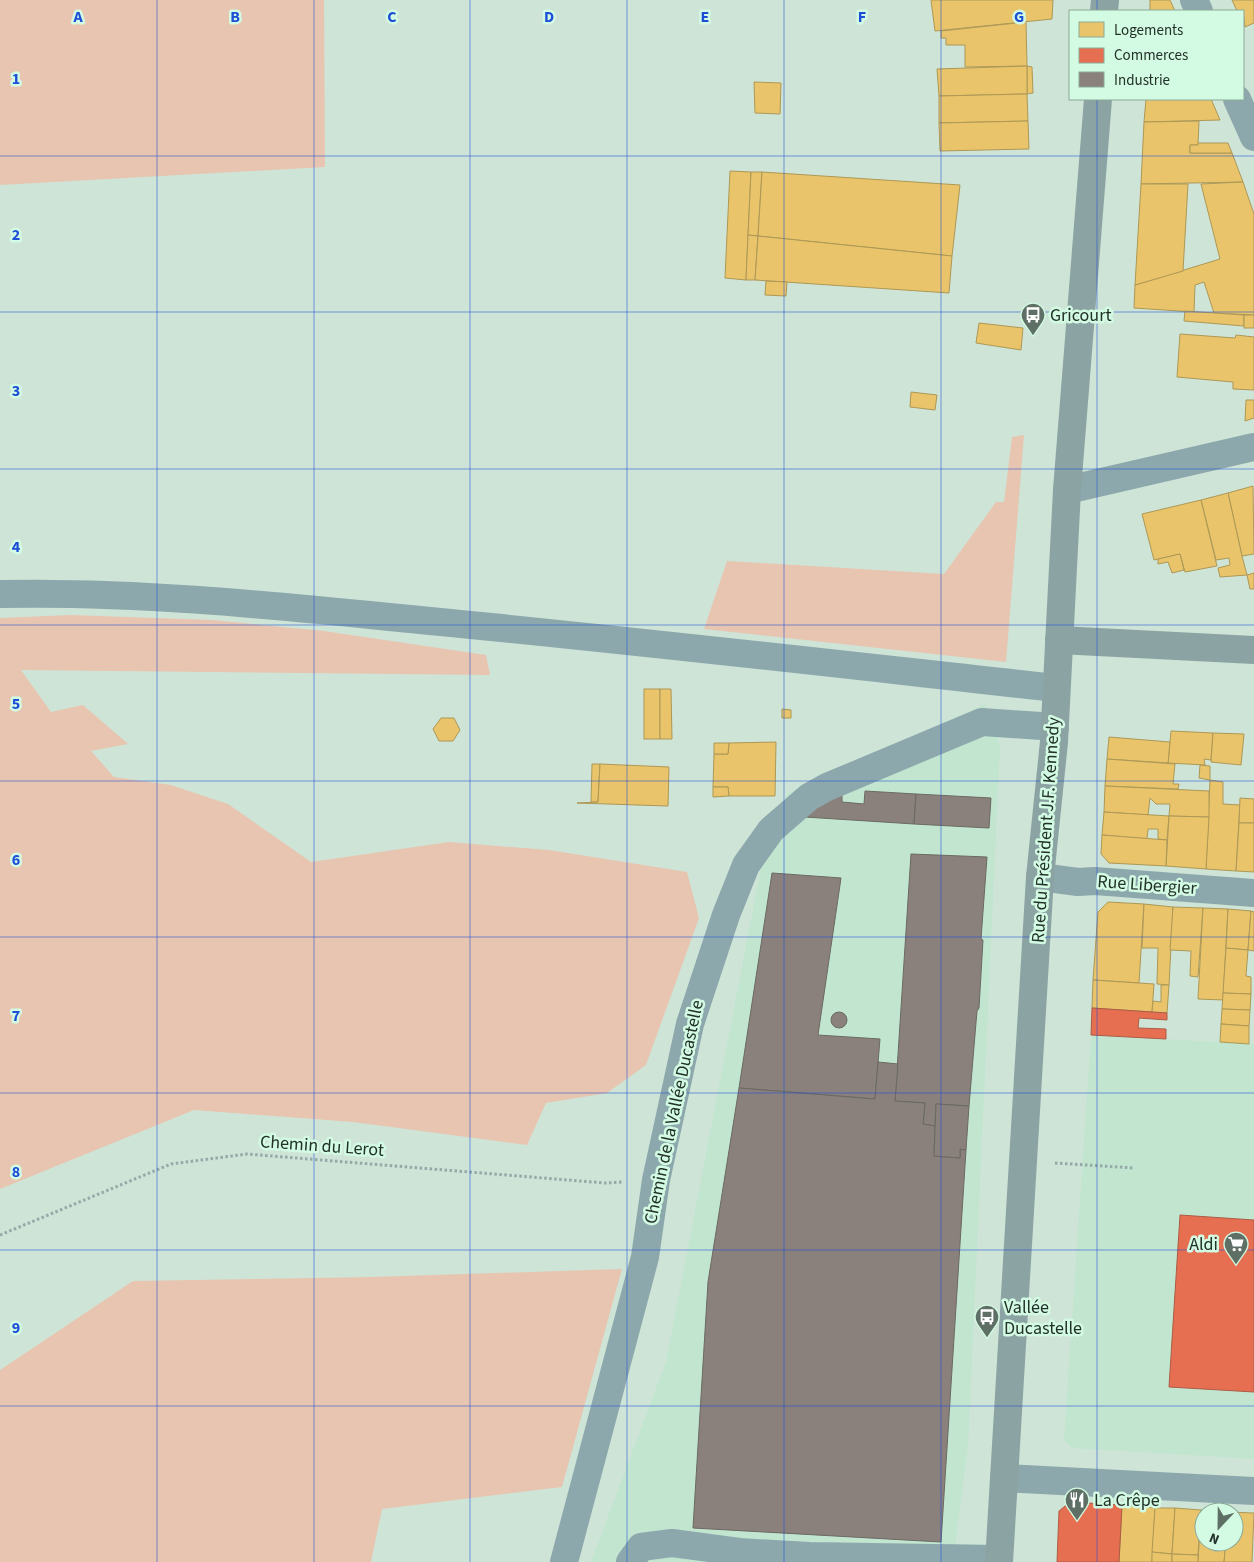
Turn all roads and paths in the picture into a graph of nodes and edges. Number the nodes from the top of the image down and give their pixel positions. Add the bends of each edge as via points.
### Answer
1 (1098, 100) edge
2 (1237, 100) edge
3 (1254, 137) edge
4 (1254, 447) edge
5 (1067, 490) junction
6 (0, 594) edge
7 (1059, 640) junction
8 (1254, 650) edge
9 (1056, 688) junction
10 (1055, 728) junction
11 (1040, 877) junction
12 (1254, 893) edge
13 (1024, 1161) junction
14 (1134, 1168) dead end
15 (656, 1180) junction
16 (0, 1235) edge
17 (1004, 1478) junction
18 (1254, 1491) edge
19 (999, 1560) edge
20 (564, 1562) edge
21 (630, 1562) edge

1 - 5 main road, Rue du Président J.F. Kennedy
2 - 3 street
4 - 5 street
5 - 7 main road, Rue du Président J.F. Kennedy
6 - 9 street via 68,592 215,600 615,639
7 - 8 main road
7 - 9 main road, Rue du Président J.F. Kennedy
9 - 10 main road, Rue du Président J.F. Kennedy
10 - 11 main road, Rue du Président J.F. Kennedy
10 - 15 street, Chemin de la Vallée Ducastelle via 982,722 827,787 809,797 771,830 746,865 690,1024
11 - 12 street, Rue Libergier
11 - 13 main road, Rue du Président J.F. Kennedy
13 - 14 path
13 - 17 main road, Rue du Président J.F. Kennedy
15 - 16 path, Chemin du Lerot via 605,1183 247,1154 171,1164
15 - 20 street, Chemin de la Vallée Ducastelle via 644,1257
17 - 18 street
17 - 19 main road, Rue du Président J.F. Kennedy
19 - 21 street via 809,1556 739,1552 672,1543 641,1547

